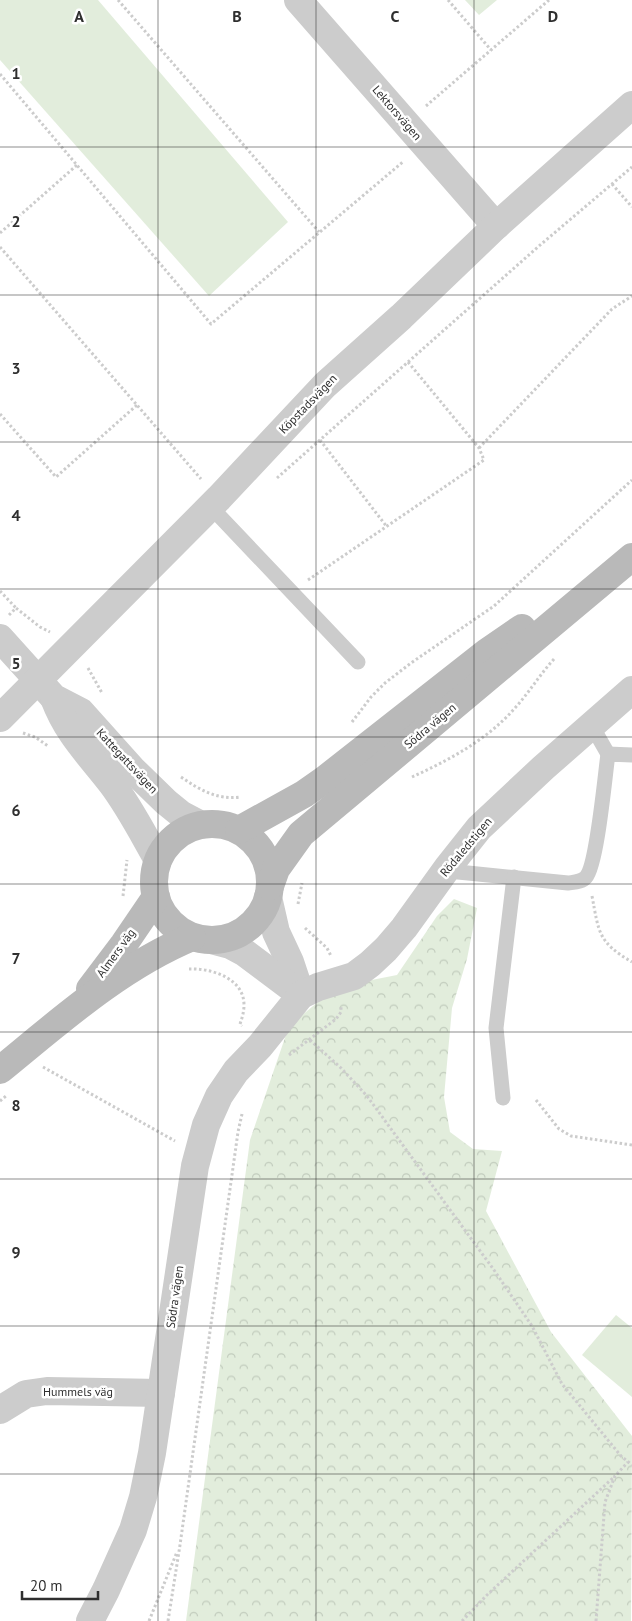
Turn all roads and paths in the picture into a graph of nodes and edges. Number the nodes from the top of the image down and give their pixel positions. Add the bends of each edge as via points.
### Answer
1 (118, 0) edge
2 (298, 0) edge
3 (448, 0) edge
4 (548, 0) edge
5 (491, 50) junction
6 (0, 74) edge
7 (632, 105) edge
8 (406, 124) junction
9 (424, 144) junction
10 (76, 165) junction
11 (632, 167) edge
12 (612, 184) junction
13 (632, 207) edge
14 (496, 226) junction
15 (319, 232) junction
16 (0, 233) edge
17 (0, 247) edge
18 (632, 296) edge
19 (408, 362) junction
20 (137, 405) junction
21 (0, 414) edge
22 (320, 440) junction
23 (479, 448) junction
24 (632, 480) edge
25 (270, 484) dead end
26 (215, 502) junction
27 (387, 527) junction
28 (632, 557) edge
29 (605, 578) junction
30 (0, 591) edge
31 (291, 592) junction
32 (16, 608) junction
33 (3, 628) edge
34 (74, 642) junction
35 (560, 653) dead end
36 (358, 662) dead end
37 (45, 689) junction
38 (632, 690) edge
39 (106, 700) dead end
40 (0, 718) edge
41 (592, 726) junction
42 (346, 729) dead end
43 (608, 754) junction
44 (632, 756) edge
45 (178, 775) dead end
46 (408, 779) dead end
47 (242, 797) dead end
48 (201, 825) junction
49 (239, 830) junction
50 (127, 859) dead end
51 (158, 860) junction
52 (448, 867) junction
53 (304, 875) dead end
54 (588, 876) junction
55 (514, 877) junction
56 (269, 891) junction
57 (156, 897) junction
58 (122, 904) dead end
59 (298, 909) dead end
60 (304, 926) dead end
61 (201, 938) junction
62 (632, 962) edge
63 (181, 970) dead end
64 (336, 982) junction
65 (301, 995) junction
66 (75, 1008) junction
67 (310, 1040) junction
68 (260, 1046) junction
69 (42, 1067) dead end
70 (0, 1070) edge
71 (503, 1098) dead end
72 (536, 1100) dead end
73 (243, 1110) dead end
74 (632, 1145) edge
75 (198, 1154) junction
76 (161, 1394) junction
77 (0, 1410) edge
78 (628, 1462) junction
79 (632, 1465) edge
80 (615, 1476) junction
81 (180, 1545) junction
82 (90, 1621) edge
83 (149, 1621) edge
84 (168, 1621) edge
85 (462, 1621) edge
86 (596, 1621) edge

1 - 15 path
2 - 8 street, Lektorsvägen
3 - 5 path
4 - 5 path
5 - 8 path
6 - 10 path
7 - 14 street, Köpstadsvägen
8 - 9 street, Lektorsvägen
9 - 14 street, Lektorsvägen
9 - 15 path
10 - 15 path via 211,324
10 - 16 path
11 - 12 path
12 - 13 path
12 - 19 path
14 - 26 street, Köpstadsvägen via 325,385
17 - 20 path
18 - 23 path via 612,309
19 - 22 path
19 - 23 path
20 - 21 path via 56,477
20 - 26 path
22 - 25 path
22 - 27 path
23 - 27 path via 484,460
24 - 42 path via 494,606 386,682
26 - 31 lane
26 - 34 street, Köpstadsvägen
27 - 31 path
28 - 29 street, Södra vägen
29 - 49 street, Södra vägen via 487,652 304,794
29 - 56 street, Södra vägen via 301,834 276,868
30 - 32 path
31 - 36 lane
32 - 33 path
32 - 34 path via 40,627
33 - 37 street, Kattegattsvägen
34 - 37 street, Köpstadsvägen
34 - 39 path
35 - 46 path via 513,711 495,727 456,756
37 - 40 street, Köpstadsvägen
37 - 48 street, Kattegattsvägen via 81,712 166,802
37 - 51 street, Kattegattsvägen via 72,735 132,811
38 - 41 street, Rödaledstigen
41 - 43 lane
41 - 52 street, Rödaledstigen via 479,828
43 - 44 lane
43 - 54 lane via 595,854
45 - 47 path via 216,796
48 - 49 street via 224,825
48 - 51 street via 175,837
49 - 56 street via 263,854
50 - 58 path
51 - 57 street via 154,878
52 - 55 lane via 458,872
52 - 64 street, Rödaledstigen via 386,949 354,976
53 - 59 path
54 - 55 lane via 581,882 568,883
54 - 62 path via 602,938 614,952
55 - 71 lane via 496,1028
56 - 61 street via 258,917 242,932 232,937
56 - 65 street via 274,927
57 - 61 street via 165,917 173,925
57 - 66 street, Almers väg
60 - 64 path via 327,948 333,960
61 - 65 street via 245,953
61 - 66 street, Almers väg via 170,946
63 - 68 path via 210,972 237,985 244,1003 240,1024
64 - 65 street, Rödaledstigen
64 - 67 path via 341,1012
65 - 68 street, Södra vägen
66 - 70 street, Almers väg
67 - 68 path via 276,1064
67 - 78 path via 367,1096 532,1326 562,1384
68 - 75 street, Södra vägen via 236,1071 219,1096
69 - 75 path
72 - 74 path via 559,1129 571,1136
73 - 81 path
75 - 76 street, Södra vägen
76 - 77 street, Hummels väg via 47,1391 26,1394
76 - 82 street, Södra vägen via 143,1497 122,1557
78 - 79 path
78 - 80 path
80 - 85 path
80 - 86 path via 605,1502
81 - 83 path
81 - 84 path

